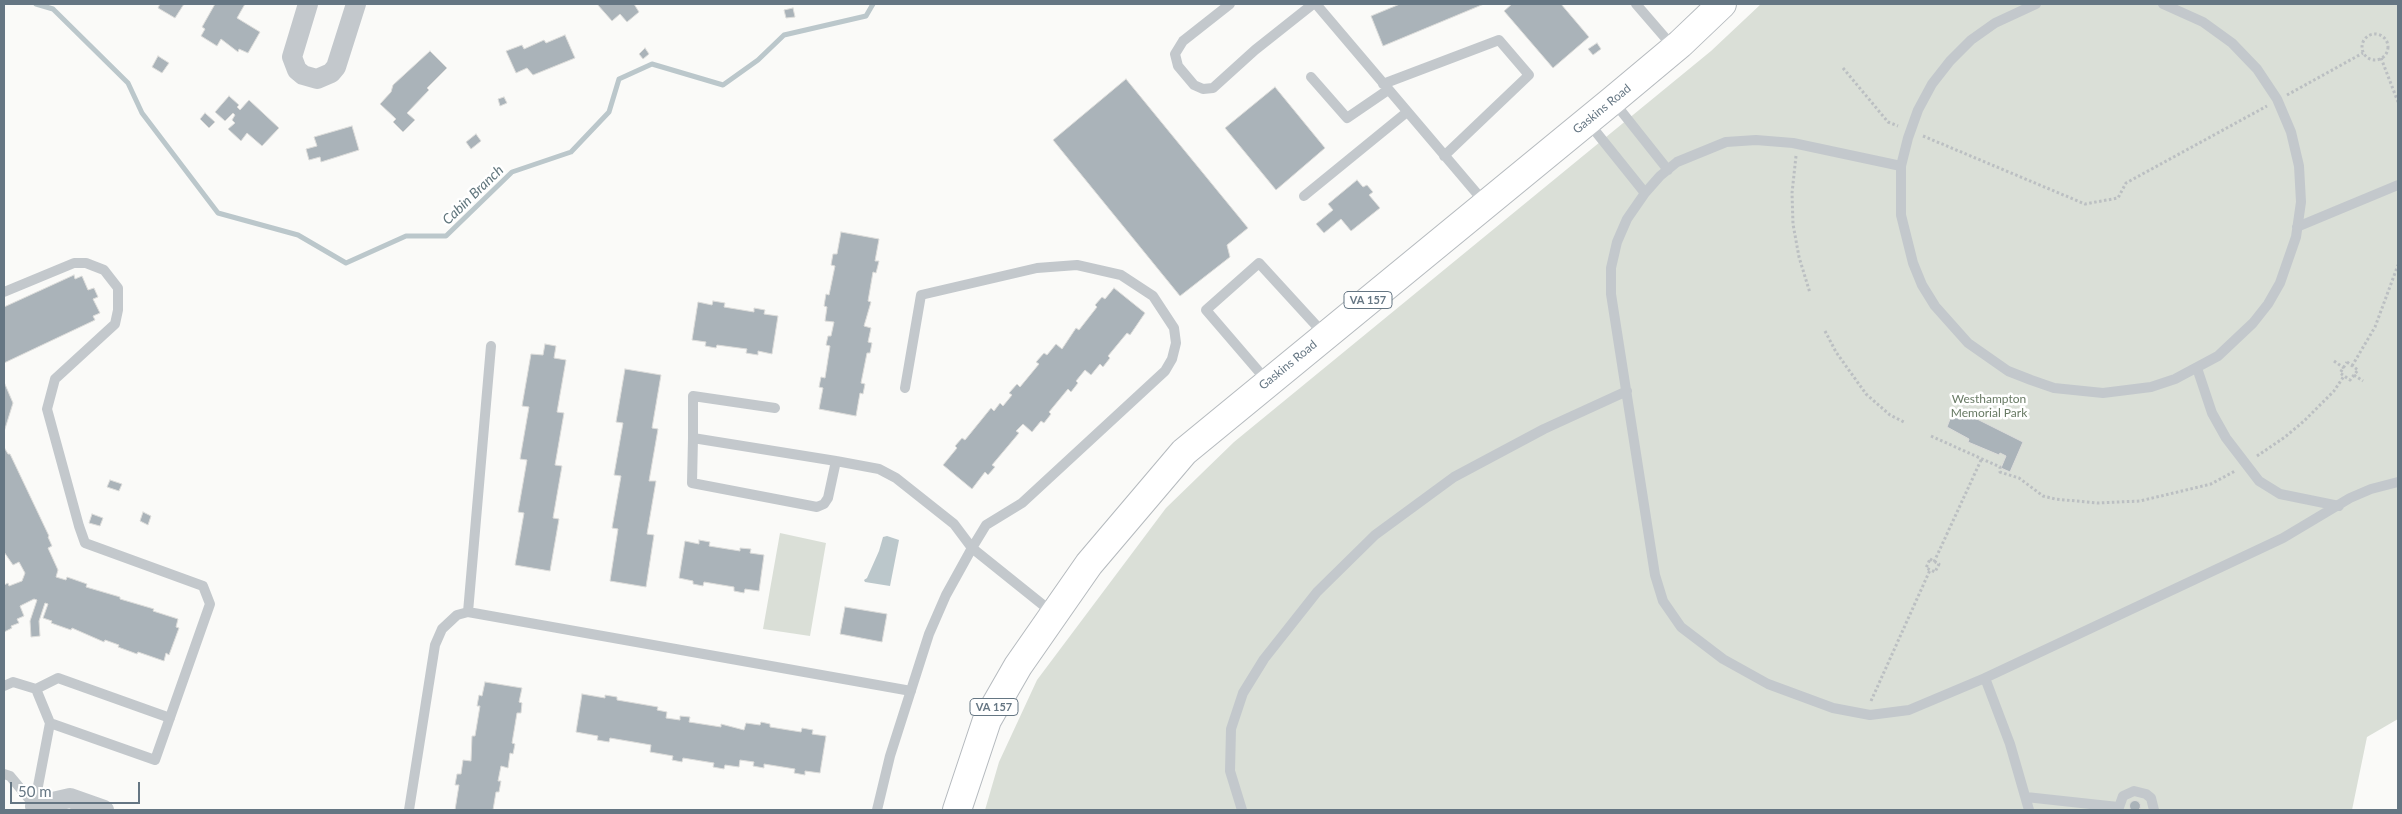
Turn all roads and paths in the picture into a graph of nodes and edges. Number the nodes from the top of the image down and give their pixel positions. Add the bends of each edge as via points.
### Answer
1 (308, 4) edge
2 (356, 4) edge
3 (1230, 4) edge
4 (1314, 4) edge
5 (1637, 4) edge
6 (2036, 4) edge
7 (2162, 4) edge
8 (1714, 7) edge
9 (2020, 7) edge
10 (1674, 48) junction
11 (2363, 53) junction
12 (2381, 58) junction
13 (1843, 68) dead end
14 (1311, 77) dead end
15 (1385, 87) junction
16 (1613, 100) junction
17 (2278, 100) junction
18 (2398, 102) edge
19 (1407, 112) junction
20 (1587, 121) junction
21 (1910, 131) junction
22 (1798, 144) junction
23 (1444, 156) junction
24 (1902, 166) junction
25 (1668, 170) junction
26 (2398, 185) edge
27 (1645, 193) junction
28 (1304, 196) dead end
29 (1486, 204) junction
30 (2298, 227) junction
31 (2398, 265) edge
32 (4, 292) edge
33 (1810, 293) dead end
34 (1825, 331) dead end
35 (1325, 335) junction
36 (491, 346) dead end
37 (2334, 361) dead end
38 (2352, 366) junction
39 (2197, 368) junction
40 (2344, 368) junction
41 (2354, 375) junction
42 (2344, 376) junction
43 (2363, 381) dead end
44 (1268, 382) junction
45 (904, 388) dead end
46 (1627, 391) junction
47 (776, 408) dead end
48 (1904, 422) dead end
49 (1931, 436) dead end
50 (692, 438) junction
51 (1982, 458) junction
52 (836, 462) junction
53 (2244, 464) junction
54 (2398, 482) edge
55 (2339, 506) junction
56 (972, 548) junction
57 (468, 612) junction
58 (1054, 614) junction
59 (1985, 678) junction
60 (4, 686) edge
61 (36, 689) junction
62 (911, 691) junction
63 (1865, 714) junction
64 (170, 718) junction
65 (50, 723) junction
66 (4, 774) edge
67 (2026, 797) junction
68 (32, 808) edge
69 (2118, 809) edge
70 (104, 810) edge
71 (409, 810) edge
72 (877, 810) edge
73 (957, 810) edge
74 (1242, 810) edge
75 (2029, 810) edge
76 (2154, 810) edge

1 - 2 street via 292,57 297,70 317,79 336,68
3 - 4 lane via 1183,41 1175,54 1178,66 1194,85 1203,89 1213,88
4 - 15 lane
5 - 10 lane
6 - 9 lane
7 - 17 lane via 2204,22 2232,43 2257,69
8 - 10 main road, Gaskins Road / VA 157
9 - 21 lane via 1971,40 1950,61 1932,84
10 - 16 main road, Gaskins Road / VA 157
11 - 12 path via 2373,60
11 - 12 path via 2366,37 2379,35 2387,48
11 - 17 path
12 - 18 path
13 - 21 path via 1888,122
14 - 15 lane via 1347,118
15 - 19 lane
15 - 23 lane via 1499,40 1529,75
16 - 20 main road, Gaskins Road / VA 157
16 - 25 lane
17 - 21 path via 2126,183 2118,198 2085,204
17 - 30 lane via 2291,132 2299,166 2301,202
19 - 23 lane
19 - 28 lane
20 - 27 lane
20 - 29 main road, Gaskins Road / VA 157
21 - 24 lane
22 - 24 lane
22 - 25 lane via 1756,140 1726,142 1677,162
22 - 33 path via 1792,186 1793,224
23 - 29 lane
24 - 39 lane via 1901,215 1905,240 1919,278 1950,325 1987,358 2008,371 2078,392 2103,393 2151,387
25 - 27 lane
26 - 30 lane
27 - 46 lane via 1627,219 1611,268 1611,294
29 - 35 main road, Gaskins Road / VA 157
30 - 39 lane via 2289,261 2268,304 2236,340
31 - 38 path via 2375,327
32 - 64 lane via 74,263 86,263 104,270 118,288 115,324 55,379 47,409 85,543 202,586 210,604
34 - 48 path via 1866,394 1890,415
35 - 44 main road, Gaskins Road / VA 157
35 - 44 lane via 1259,263 1206,310
36 - 57 lane
37 - 40 path
38 - 40 path via 2348,362
38 - 41 path via 2358,370
39 - 53 lane via 2212,413
40 - 42 path via 2340,373
41 - 42 path via 2350,380
41 - 43 path
42 - 53 path via 2304,421
44 - 58 main road, Gaskins Road / VA 157 via 1184,452 1090,564
45 - 56 lane via 921,295 1037,268 1077,265 1121,275 1153,296 1174,328 1176,343 1165,371 1022,503 986,525
46 - 63 lane via 1655,575 1663,601 1681,627 1723,659 1768,684 1833,708
46 - 74 lane via 1544,429 1454,477 1375,535 1317,592 1264,659 1242,693 1231,729 1230,771
47 - 50 lane via 693,396
49 - 51 path
50 - 52 lane
50 - 52 lane via 692,484 816,507 828,498
51 - 53 path via 2000,467 2000,472 2019,478 2043,496 2097,503 2140,501 2190,490 2211,484
51 - 63 path via 1934,562 1939,564 1935,572 1930,570
52 - 56 lane via 880,469 896,478 954,524
53 - 55 lane via 2273,491
54 - 55 lane via 2371,489
55 - 59 lane via 2283,538
56 - 58 lane
56 - 62 lane via 929,634
57 - 62 lane
57 - 71 lane via 457,615 442,629 434,645
58 - 73 main road, Gaskins Road / VA 157 via 1018,666 987,720
59 - 63 lane via 1909,710
59 - 67 lane
60 - 61 lane via 13,682
61 - 64 lane via 58,678
61 - 65 lane
62 - 72 lane
64 - 65 lane via 155,760
65 - 68 lane
66 - 68 lane via 10,776
67 - 69 lane
67 - 75 lane
68 - 70 street via 70,798
69 - 76 lane via 2123,796 2134,791 2151,798

